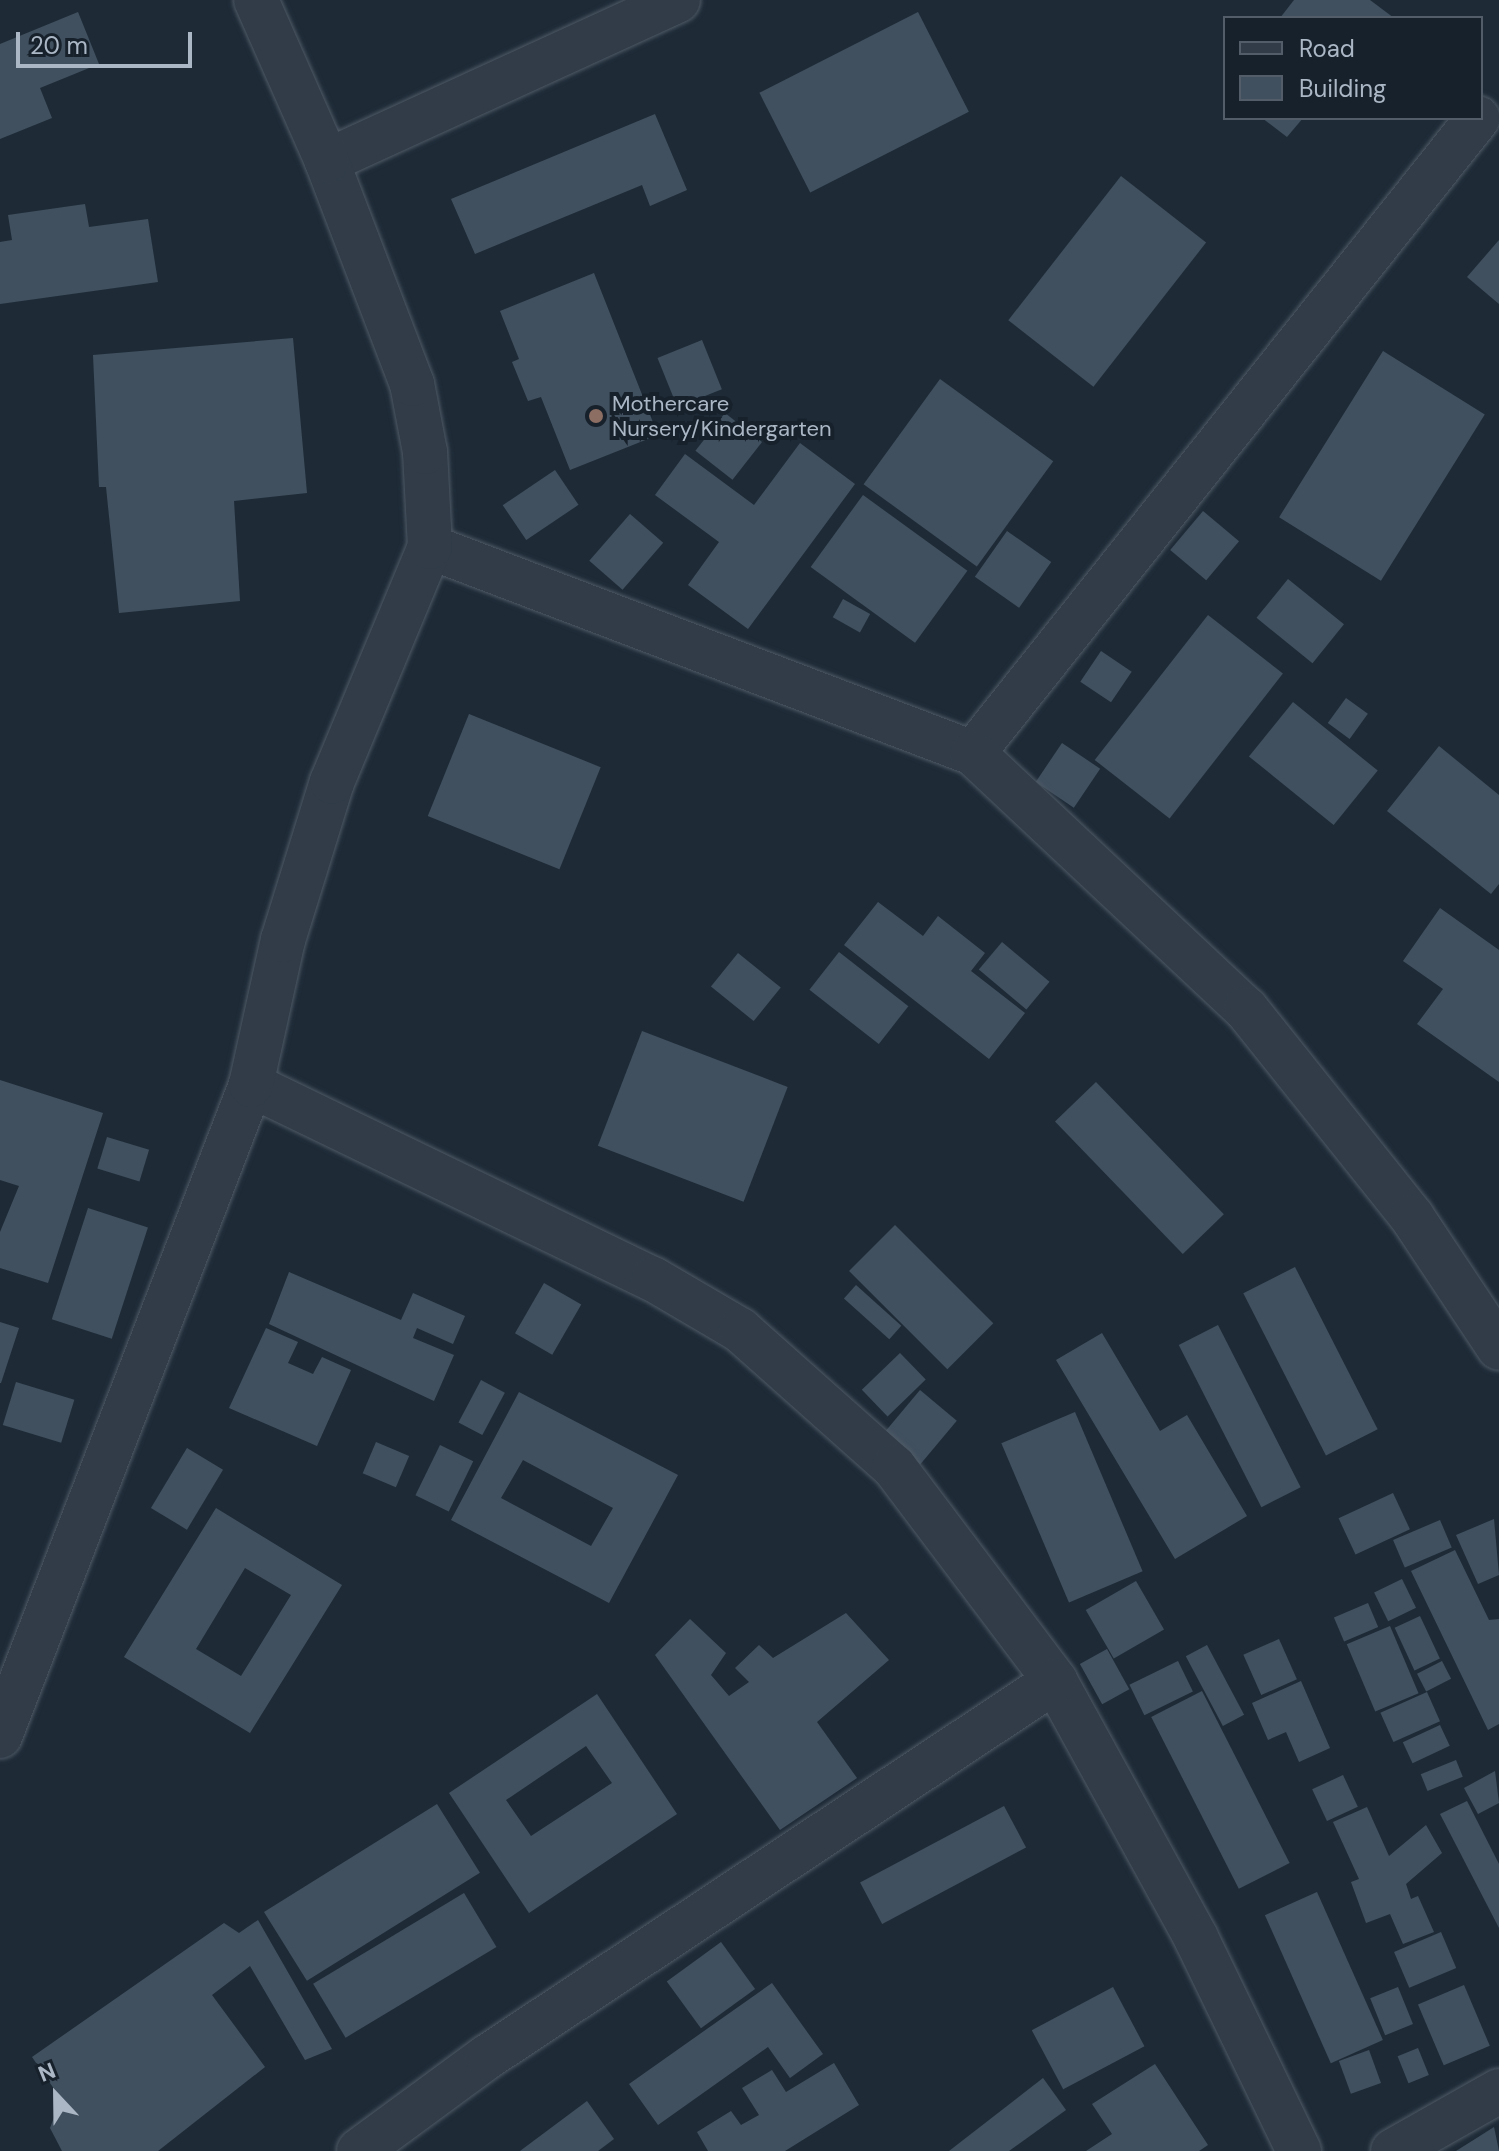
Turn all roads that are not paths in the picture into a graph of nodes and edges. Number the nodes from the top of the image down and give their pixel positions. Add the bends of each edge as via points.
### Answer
1 (256, 0) edge
2 (678, 0) edge
3 (1499, 91) edge
4 (1483, 111) edge
5 (1476, 120) edge
6 (327, 161) junction
7 (430, 547) junction
8 (973, 753) junction
9 (251, 1085) junction
10 (1499, 1348) edge
11 (1055, 1681) junction
12 (0, 1736) edge
13 (1499, 2091) edge
14 (359, 2151) edge
15 (1299, 2151) edge
16 (1393, 2151) edge

1 - 6 street
2 - 6 street
3 - 4 street
5 - 8 street
6 - 7 street via 412,384 425,452
7 - 8 street
7 - 9 street via 332,782 283,940
8 - 10 street via 1246,1009 1412,1217
9 - 11 street via 653,1279 740,1330 894,1467
9 - 12 street
11 - 14 street via 487,2057
11 - 15 street via 1196,1938
13 - 16 street

